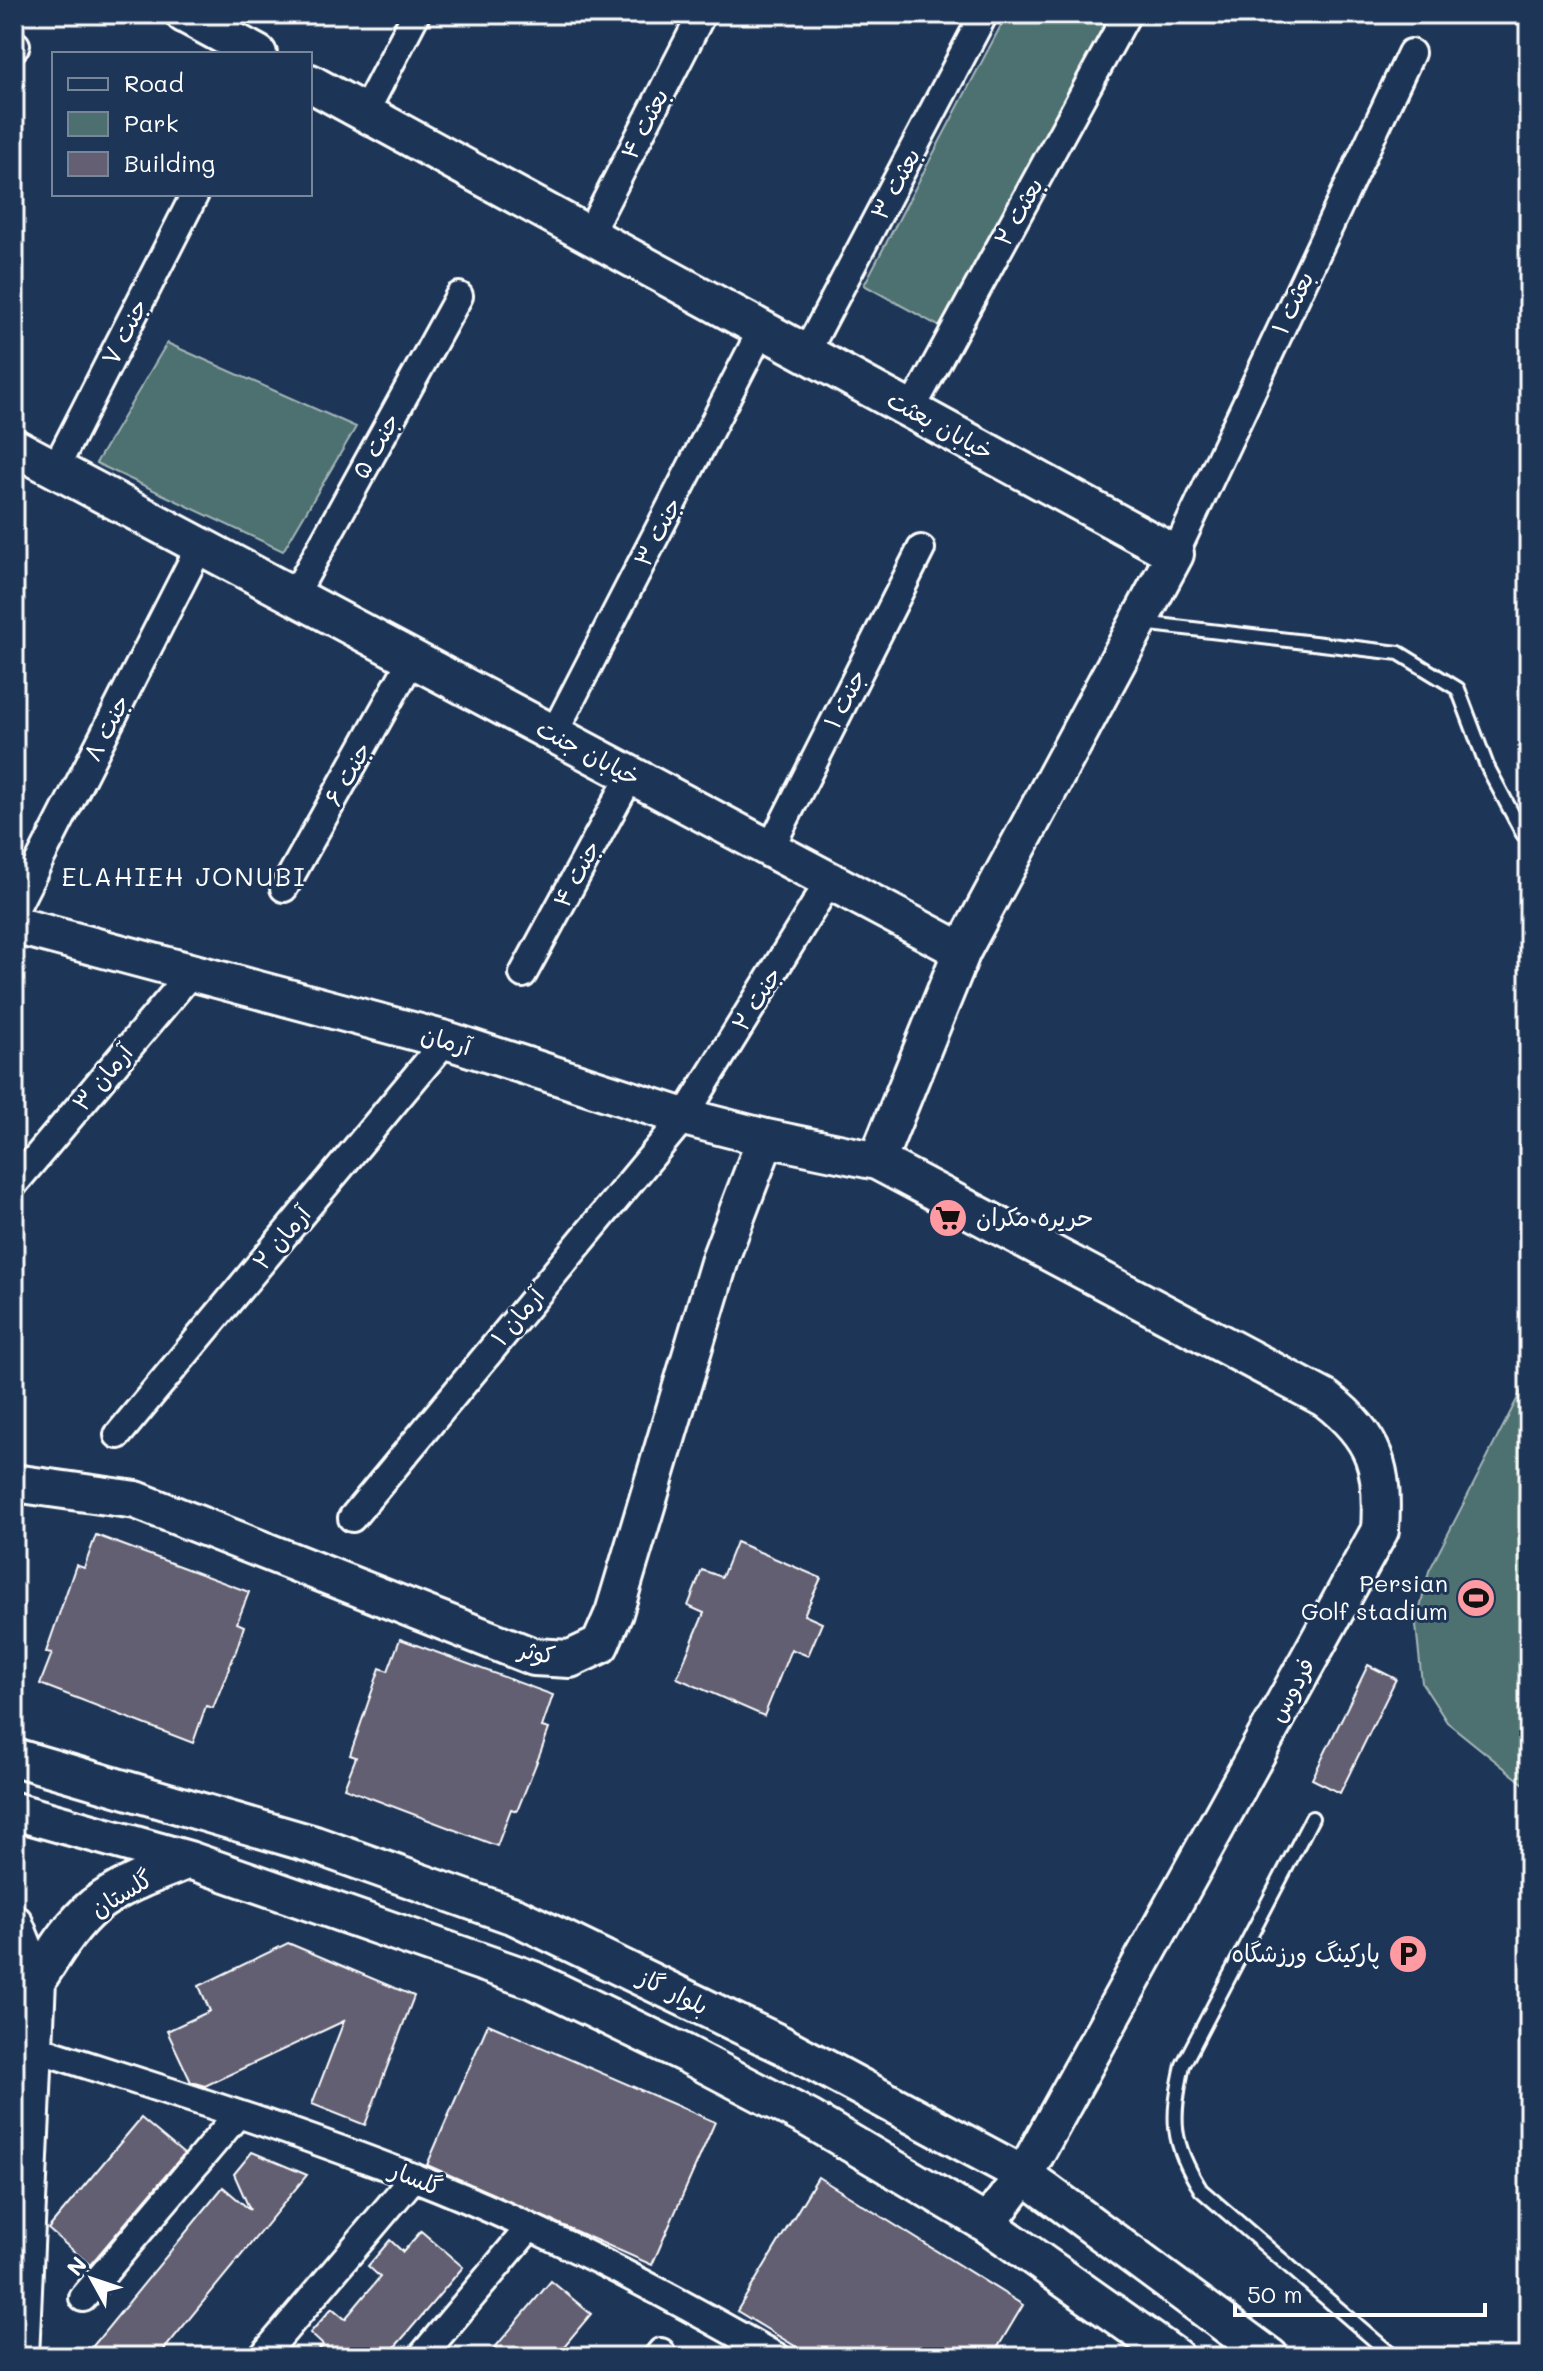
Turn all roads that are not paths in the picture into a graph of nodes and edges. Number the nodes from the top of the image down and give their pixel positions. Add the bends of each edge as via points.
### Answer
1 (184, 14) edge
2 (416, 14) edge
3 (702, 14) edge
4 (984, 14) edge
5 (1127, 14) edge
6 (254, 52) edge
7 (1411, 53) dead end
8 (312, 84) edge
9 (365, 112) junction
10 (194, 196) edge
11 (589, 234) junction
12 (459, 296) dead end
13 (762, 329) junction
14 (806, 353) junction
15 (911, 410) junction
16 (14, 447) edge
17 (55, 469) junction
18 (200, 546) junction
19 (921, 549) dead end
20 (1175, 554) junction
21 (294, 596) junction
22 (1140, 623) junction
23 (412, 659) junction
24 (553, 735) junction
25 (631, 775) junction
26 (1529, 836) edge
27 (770, 849) junction
28 (830, 880) junction
29 (284, 888) dead end
30 (14, 911) edge
31 (14, 925) edge
32 (962, 951) junction
33 (192, 972) junction
34 (523, 974) dead end
35 (446, 1040) junction
36 (684, 1117) junction
37 (766, 1138) junction
38 (877, 1161) junction
39 (14, 1184) edge
40 (118, 1435) dead end
41 (14, 1483) edge
42 (352, 1518) dead end
43 (14, 1757) edge
44 (14, 1811) edge
45 (1312, 1818) dead end
46 (189, 1860) junction
47 (14, 1923) edge
48 (37, 1980) junction
49 (34, 2048) junction
50 (238, 2114) junction
51 (1024, 2175) junction
52 (414, 2177) junction
53 (987, 2224) junction
54 (529, 2228) junction
55 (83, 2298) dead end
56 (20, 2357) edge
57 (262, 2357) edge
58 (421, 2357) edge
59 (777, 2357) edge
60 (1175, 2357) edge
61 (1270, 2357) edge
62 (1394, 2357) edge

1 - 6 street
2 - 9 street
3 - 11 street, بعثت ۴
4 - 14 street, بعثت ۳
5 - 15 street, بعثت ۲
7 - 20 street, بعثت ۱
8 - 9 street, خیابان بعثت
9 - 11 street, خیابان بعثت
10 - 17 street, جنت ۷
11 - 13 street, خیابان بعثت
12 - 21 street, جنت ۵
13 - 14 street, خیابان بعثت
13 - 24 street, جنت ۳
14 - 15 street, خیابان بعثت
15 - 20 street, خیابان بعثت
16 - 17 street, خیابان جنت
17 - 18 street, خیابان جنت
18 - 21 street, خیابان جنت
18 - 30 street, جنت ۸
19 - 27 street, جنت ۱
20 - 22 street
21 - 23 street, خیابان جنت
22 - 26 lane via 1399,653 1458,689 1487,766 1523,834
22 - 32 street
23 - 24 street, خیابان جنت
23 - 29 street, جنت ۶
24 - 25 street, خیابان جنت
25 - 27 street, خیابان جنت
25 - 34 street, جنت ۴
27 - 28 street, خیابان جنت
28 - 32 street, خیابان جنت
28 - 36 street, جنت ۲
31 - 33 street, آرمان
32 - 38 street
33 - 35 street, آرمان
33 - 39 street, آرمان ۳
35 - 36 street, آرمان
35 - 40 street, آرمان ۲
36 - 37 street, آرمان
36 - 42 street, آرمان ۱
37 - 38 street, آرمان
37 - 41 street, کوثر via 721,1256 614,1613 600,1645 570,1659 534,1657 136,1500
38 - 51 street, فردوس via 1326,1399 1353,1420 1372,1451 1382,1494 1380,1530
43 - 51 street, بلوار گاز via 315,1845 517,1917 782,2045
44 - 46 street, بلوار گاز
45 - 62 lane via 1183,2065 1175,2101 1176,2138 1184,2164 1201,2190
46 - 48 street, گلستان via 130,1884 93,1907
46 - 53 street, بلوار گاز via 533,1980 810,2119
47 - 48 street
48 - 49 street
49 - 50 street, گلسار
49 - 56 street
50 - 52 street, گلسار
50 - 55 street
51 - 53 street, فردوس
51 - 61 street, بلوار گاز
52 - 54 street, گلسار
52 - 57 street
53 - 60 street, بلوار گاز
54 - 58 street
54 - 59 street, گلسار

